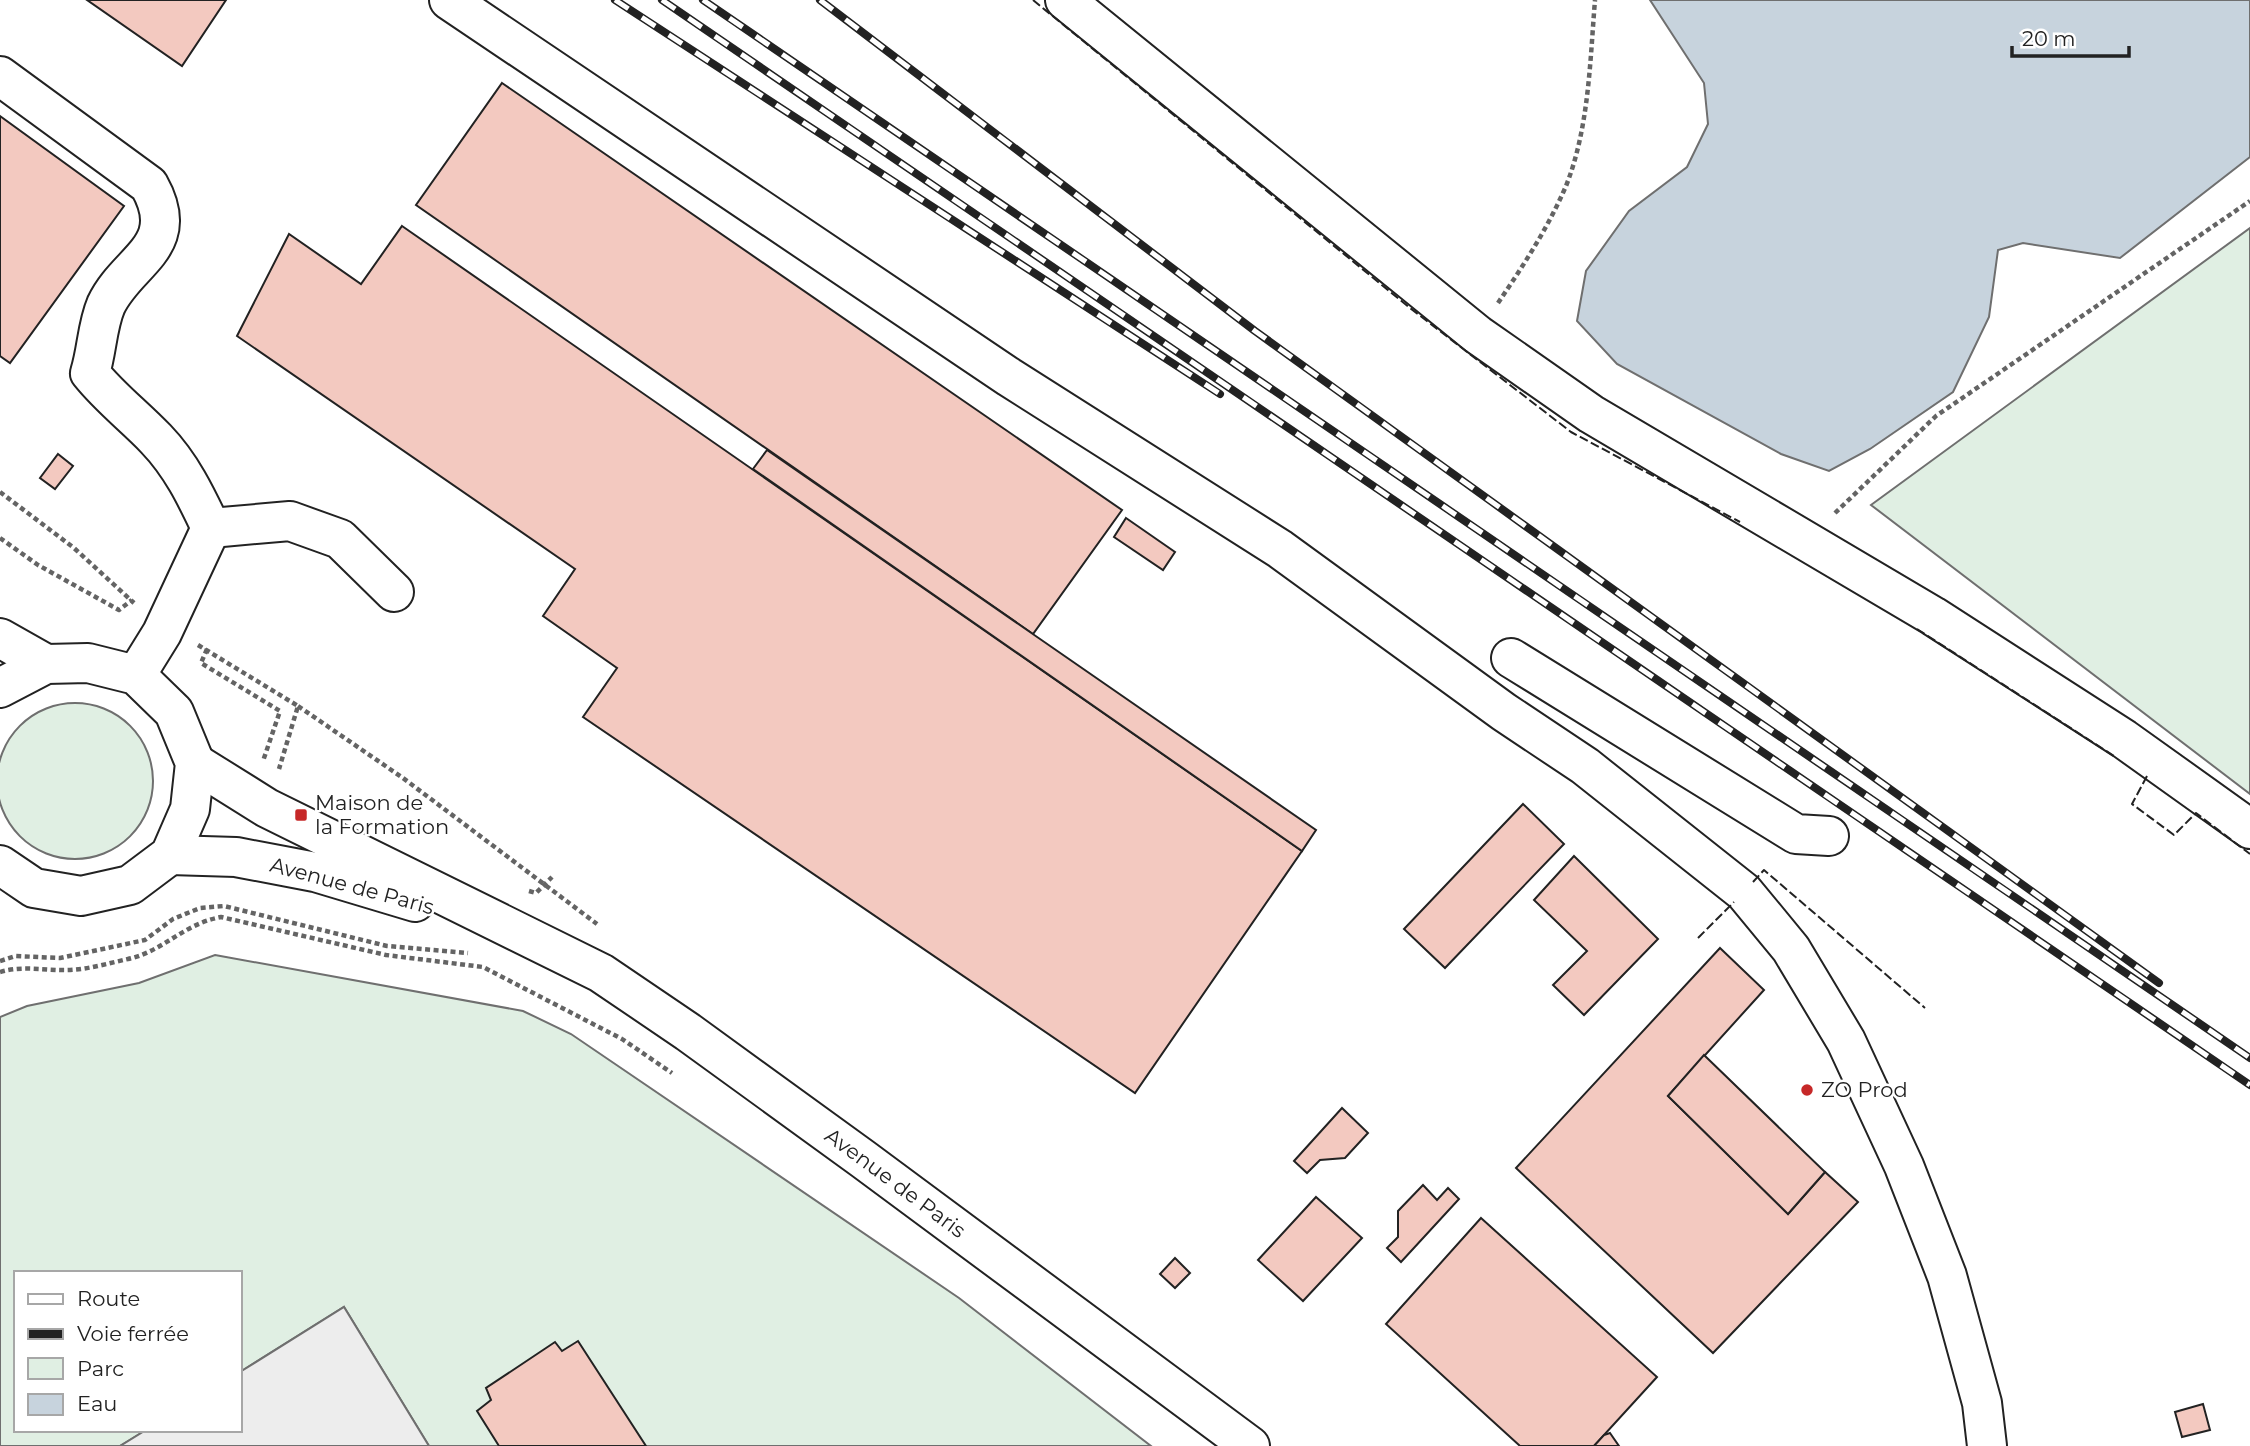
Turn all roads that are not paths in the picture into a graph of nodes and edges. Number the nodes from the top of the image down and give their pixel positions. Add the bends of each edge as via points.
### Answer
1 (449, 0) edge
2 (1065, 0) edge
3 (0, 76) edge
4 (211, 527) junction
5 (394, 592) dead end
6 (0, 638) edge
7 (46, 664) junction
8 (136, 675) junction
9 (0, 688) edge
10 (1484, 698) junction
11 (195, 763) junction
12 (2250, 829) edge
13 (1829, 836) dead end
14 (170, 855) junction
15 (0, 865) edge
16 (17, 893) edge
17 (530, 938) junction
18 (1250, 1446) edge
19 (1987, 1446) edge

1 - 10 street via 1009,377 1280,549
2 - 12 street via 1478,334 1591,414 1933,616 2124,739
3 - 4 street via 149,185 157,199 160,215 153,248 107,303 90,373 112,400 156,439 188,479
4 - 5 street via 290,521 340,539
4 - 8 street via 162,633
6 - 7 street
7 - 8 street via 88,663
7 - 9 street
8 - 11 street via 174,712
10 - 13 street via 1518,648 1796,834
10 - 19 street via 1585,765 1744,892 1791,948 1846,1041 1904,1166 1947,1276 1982,1403
11 - 14 street via 190,809
11 - 17 street, Avenue de Paris via 267,808
14 - 16 street via 130,885 81,896
14 - 17 street, Avenue de Paris via 236,857 315,872
15 - 16 street
17 - 18 street, Avenue de Paris via 601,973 688,1032

